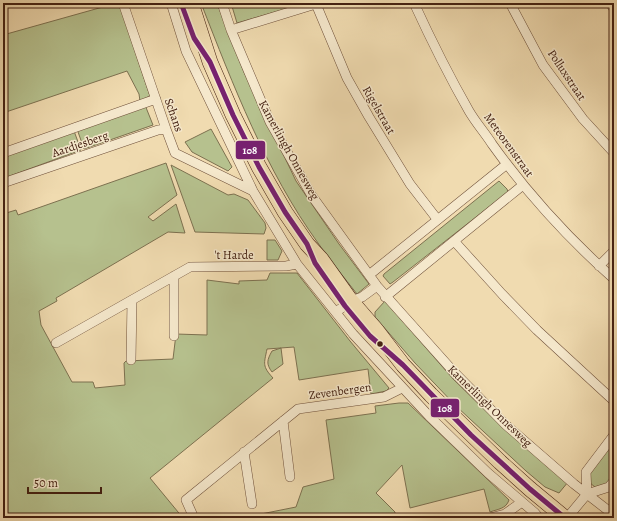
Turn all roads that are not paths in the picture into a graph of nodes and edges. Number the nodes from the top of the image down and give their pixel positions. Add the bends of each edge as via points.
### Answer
1 (123, 3) edge
2 (171, 3) edge
3 (181, 3) edge
4 (191, 3) edge
5 (222, 3) edge
6 (317, 3) edge
7 (414, 3) edge
8 (510, 3) edge
9 (610, 3) edge
10 (614, 9) edge
11 (231, 30) junction
12 (210, 62) junction
13 (156, 99) junction
14 (166, 129) junction
15 (3, 153) edge
16 (614, 153) edge
17 (507, 164) junction
18 (3, 183) edge
19 (523, 185) junction
20 (253, 191) junction
21 (437, 219) junction
22 (455, 242) junction
23 (614, 251) edge
24 (297, 264) junction
25 (599, 266) junction
26 (369, 275) junction
27 (174, 276) junction
28 (614, 279) edge
29 (377, 286) junction
30 (385, 297) junction
31 (132, 300) junction
32 (344, 306) junction
33 (174, 336) dead end
34 (56, 343) dead end
35 (131, 360) dead end
36 (402, 388) junction
37 (614, 401) edge
38 (282, 421) junction
39 (614, 435) edge
40 (244, 452) junction
41 (290, 477) dead end
42 (614, 481) edge
43 (587, 494) junction
44 (522, 502) junction
45 (252, 504) dead end
46 (614, 515) edge
47 (194, 518) edge
48 (490, 518) edge
49 (539, 518) edge
50 (566, 518) edge

1 - 13 street, Schans
2 - 20 street via 186,51
3 - 12 main road via 194,38
4 - 12 main road
5 - 11 street, Kamerlingh Onnesweg
6 - 11 street
6 - 21 street, Rigelstraat via 347,78 410,184
7 - 17 street, Meteorenstraat via 432,44 470,113
8 - 16 street, Polluxstraat via 543,65 582,119
9 - 10 street
11 - 26 street, Kamerlingh Onnesweg via 270,122 312,196
12 - 32 main road via 259,167 307,244 315,263
13 - 14 street, Schans
13 - 15 street, Aardjesberg
14 - 18 street, Aardjesberg
14 - 20 street, Schans via 175,153
17 - 19 street, Meteorenstraat
17 - 21 street
19 - 22 street
19 - 25 street, Meteorenstraat
20 - 24 street
21 - 26 street
22 - 30 street
22 - 37 street via 537,330
23 - 25 street
24 - 27 street, 't Harde via 190,267
24 - 32 street
25 - 28 street, Meteorenstraat
26 - 29 street, Kamerlingh Onnesweg
27 - 31 street, 't Harde
27 - 33 street
29 - 30 street, Kamerlingh Onnesweg
29 - 32 street
30 - 43 street, Kamerlingh Onnesweg via 506,425
31 - 34 street, 't Harde
31 - 35 street
32 - 36 street via 353,334
32 - 50 main road via 370,336 403,365 477,440
36 - 38 street, Zevenbergen via 384,397 298,409
36 - 44 street via 456,443
38 - 40 street, Zevenbergen
38 - 41 street
39 - 43 street via 586,472
40 - 45 street
40 - 47 street, Zevenbergen via 186,500
42 - 43 street via 609,487
43 - 46 street, Kamerlingh Onnesweg
43 - 50 street
44 - 48 street via 504,514
44 - 49 street

